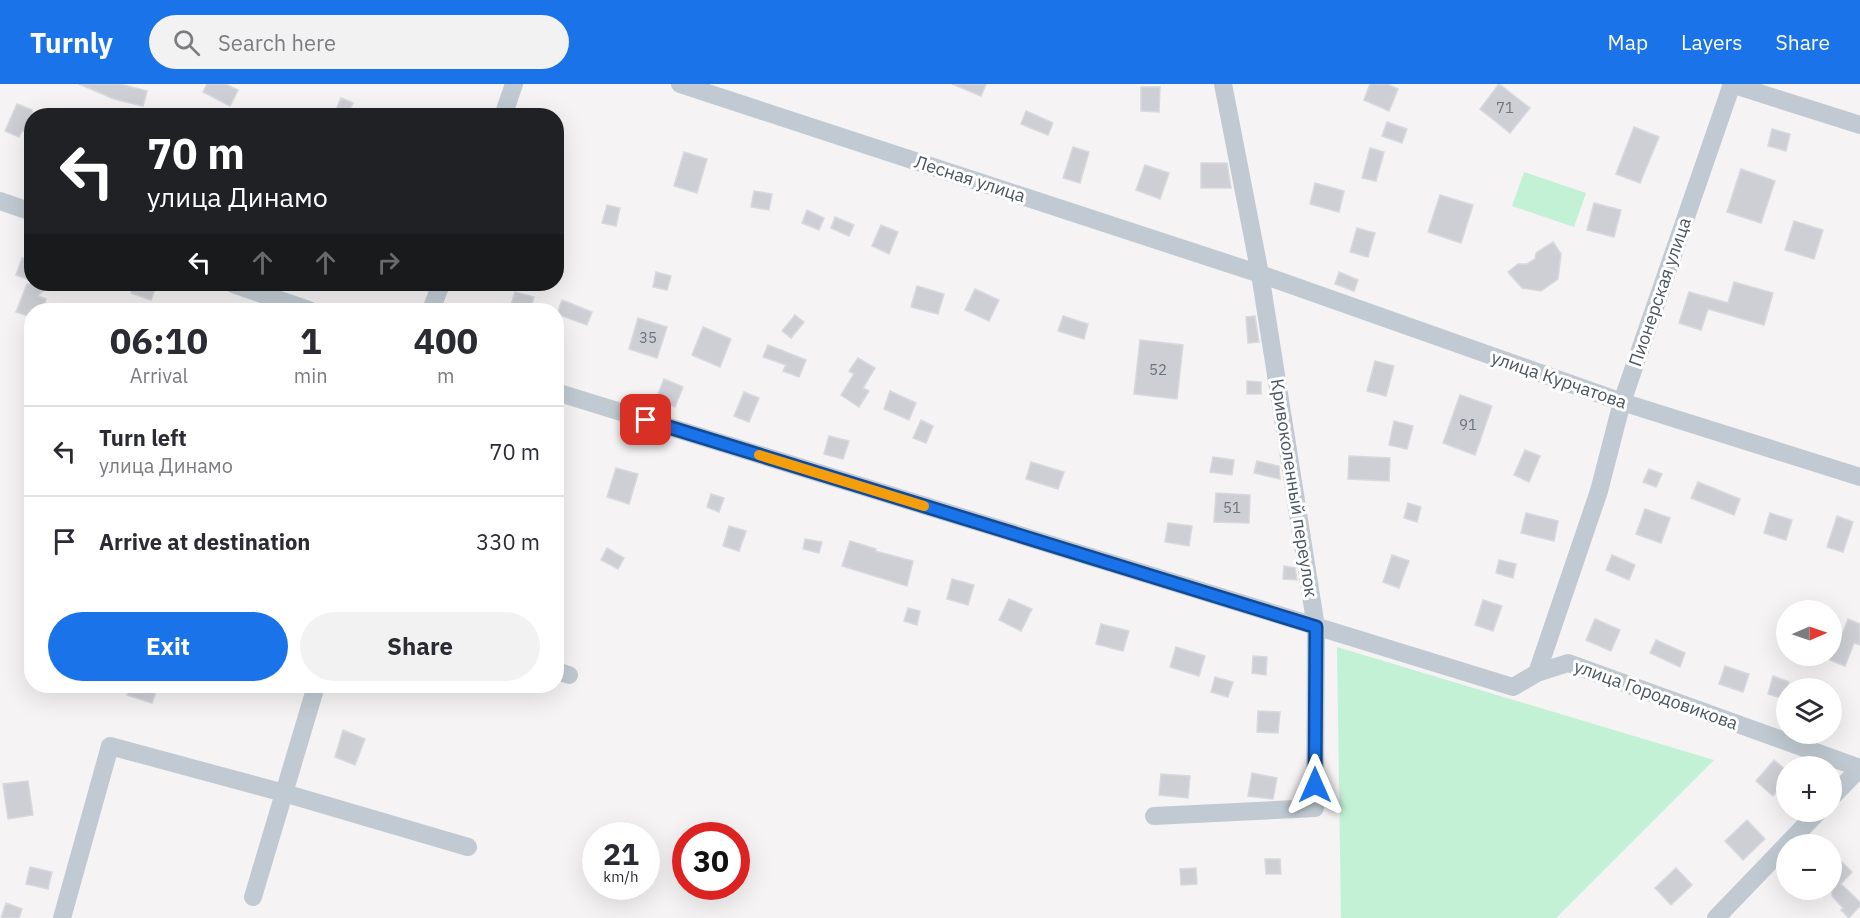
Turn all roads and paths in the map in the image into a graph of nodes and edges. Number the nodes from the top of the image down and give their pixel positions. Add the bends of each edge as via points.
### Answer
1 (514, 84) edge
2 (680, 84) edge
3 (1223, 84) edge
4 (1732, 84) edge
5 (506, 108) edge
6 (1860, 125) edge
7 (0, 201) edge
8 (24, 209) edge
9 (1260, 274) junction
10 (253, 291) edge
11 (289, 303) edge
12 (564, 394) edge
13 (1622, 402) junction
14 (1860, 477) edge
15 (1316, 627) junction
16 (1537, 674) junction
17 (314, 693) edge
18 (1860, 768) edge
19 (1842, 787) edge
20 (284, 793) junction
21 (1154, 816) dead end
22 (1808, 822) edge
23 (468, 847) dead end
24 (253, 897) dead end
25 (62, 918) edge
26 (1716, 918) edge

1 - 5 street
2 - 9 street, Лесная улица
3 - 9 street, Кривоколенный переулок
4 - 6 street
4 - 13 street, Пионерская улица
7 - 8 street
9 - 13 street, улица Курчатова
9 - 15 street, Кривоколенный переулок
10 - 11 street
12 - 15 street, улица Городовикова
13 - 14 street, улица Курчатова
13 - 16 street, Пионерская улица via 1599,491
15 - 16 street, улица Городовикова via 1513,687
15 - 21 street, Кривоколенный переулок via 1315,808
16 - 18 street, улица Городовикова via 1568,663
17 - 20 street
18 - 19 street
20 - 23 street
20 - 24 street
20 - 25 street via 110,746
22 - 26 street

